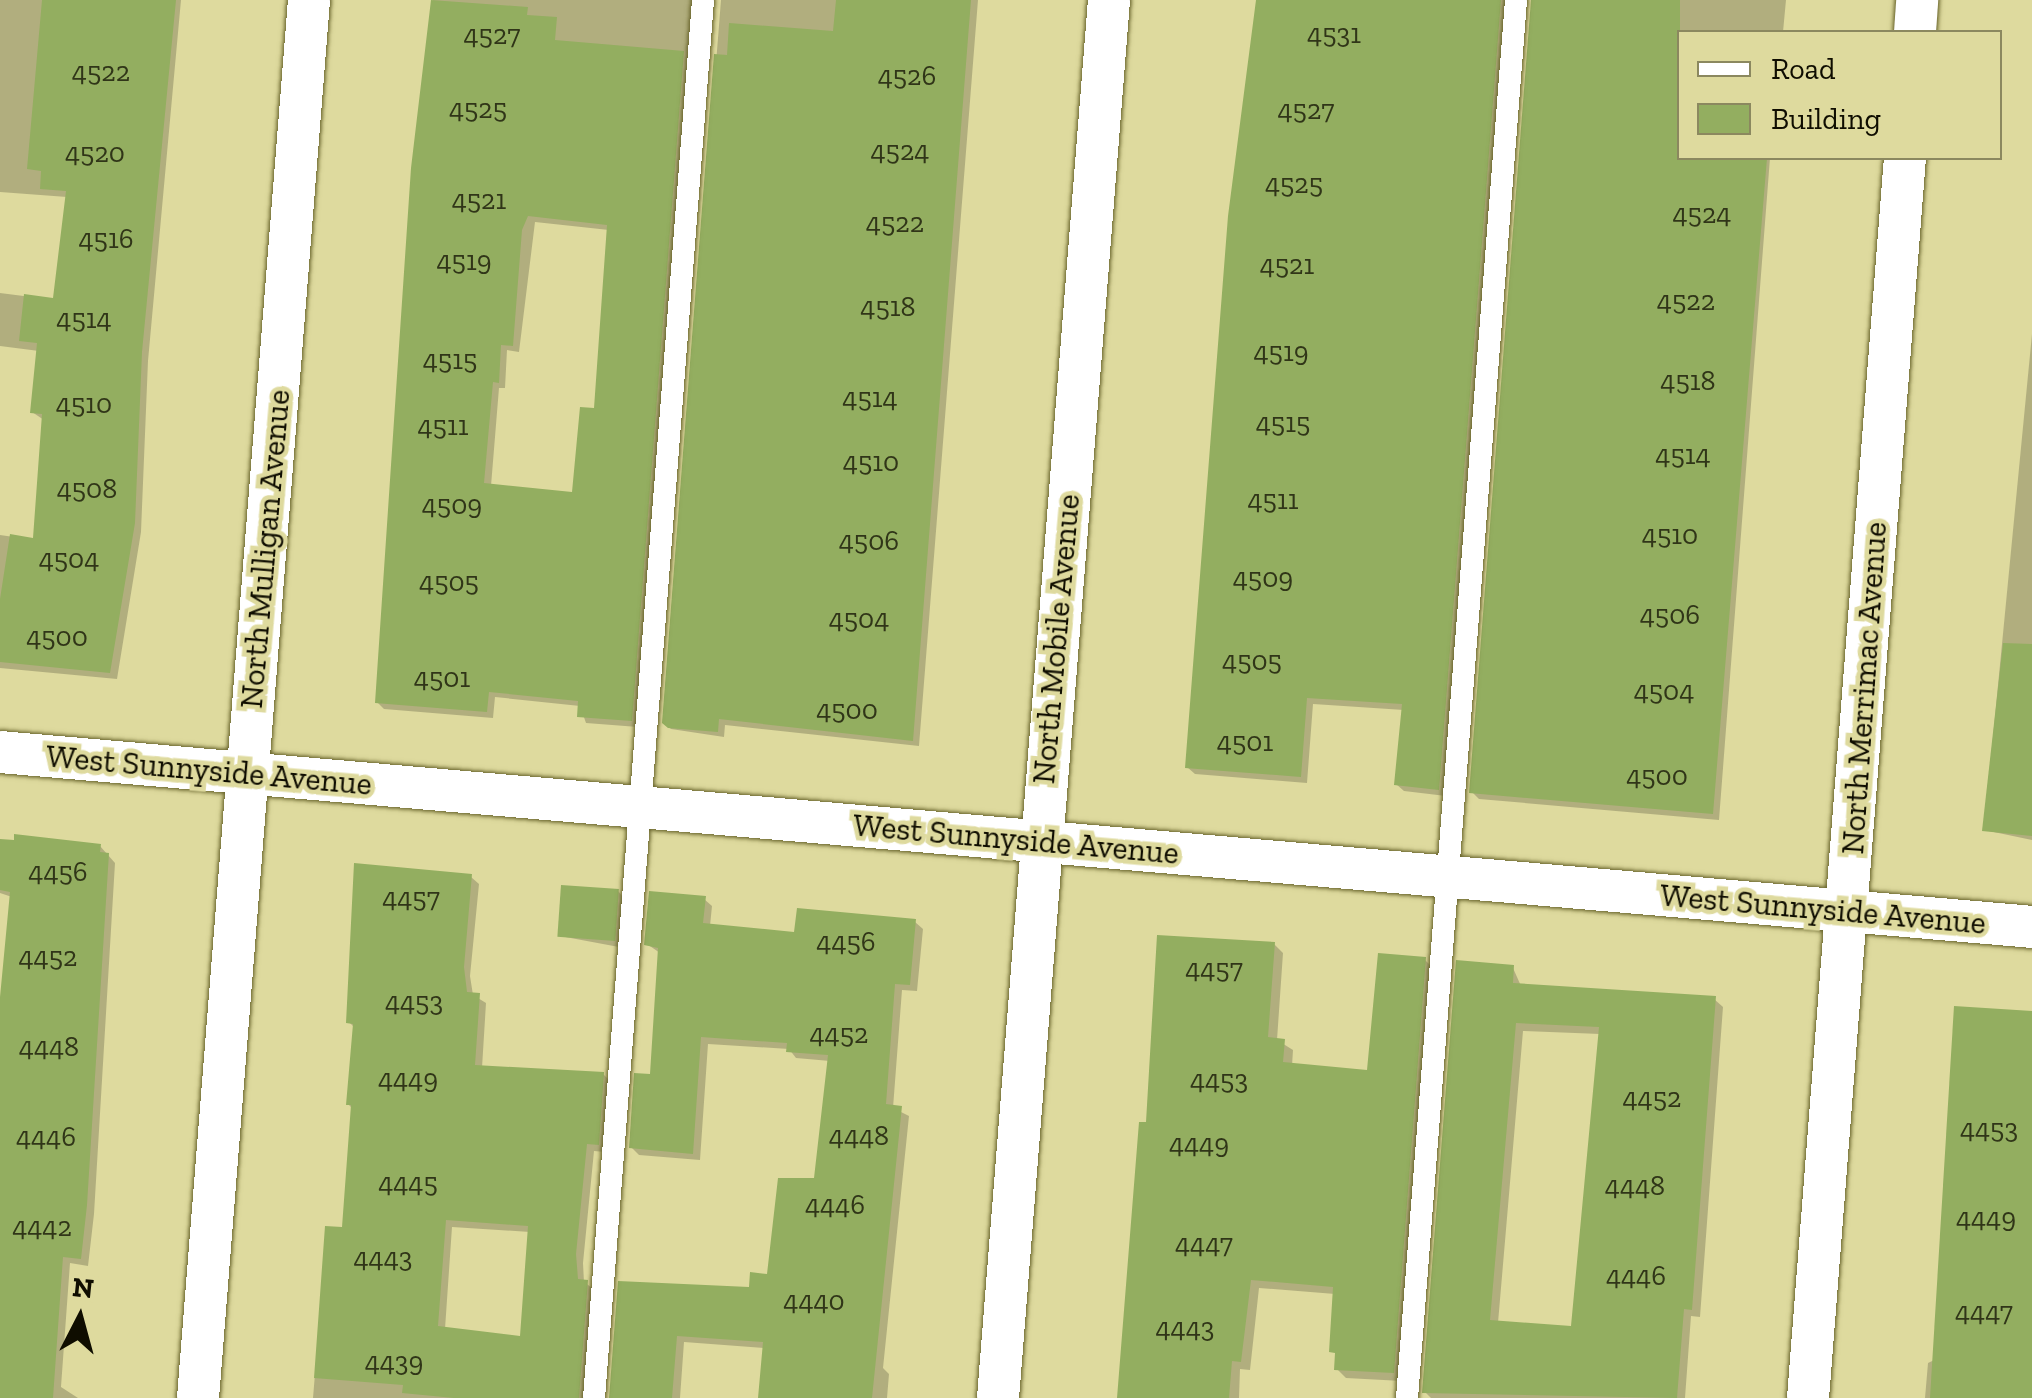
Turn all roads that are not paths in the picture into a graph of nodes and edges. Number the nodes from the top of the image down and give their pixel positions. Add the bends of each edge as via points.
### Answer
1 (308, 0) edge
2 (703, 0) edge
3 (1109, 0) edge
4 (1516, 0) edge
5 (1918, 0) edge
6 (1915, 30) edge
7 (1905, 160) edge
8 (0, 752) edge
9 (248, 774) junction
10 (644, 807) junction
11 (1039, 842) junction
12 (1449, 877) junction
13 (1846, 912) junction
14 (2032, 927) edge
15 (198, 1398) edge
16 (594, 1398) edge
17 (998, 1398) edge
18 (1407, 1398) edge
19 (1808, 1398) edge

1 - 9 street, North Mulligan Avenue
2 - 10 lane
3 - 11 street, North Mobile Avenue
4 - 12 lane
5 - 6 street
7 - 13 street, North Merrimac Avenue
8 - 9 street, West Sunnyside Avenue
9 - 10 street, West Sunnyside Avenue
9 - 15 street, North Mulligan Avenue
10 - 11 street, West Sunnyside Avenue
10 - 16 lane
11 - 12 street, West Sunnyside Avenue
11 - 17 street, North Mobile Avenue
12 - 13 street, West Sunnyside Avenue
12 - 18 lane
13 - 14 street, West Sunnyside Avenue
13 - 19 street, North Merrimac Avenue

